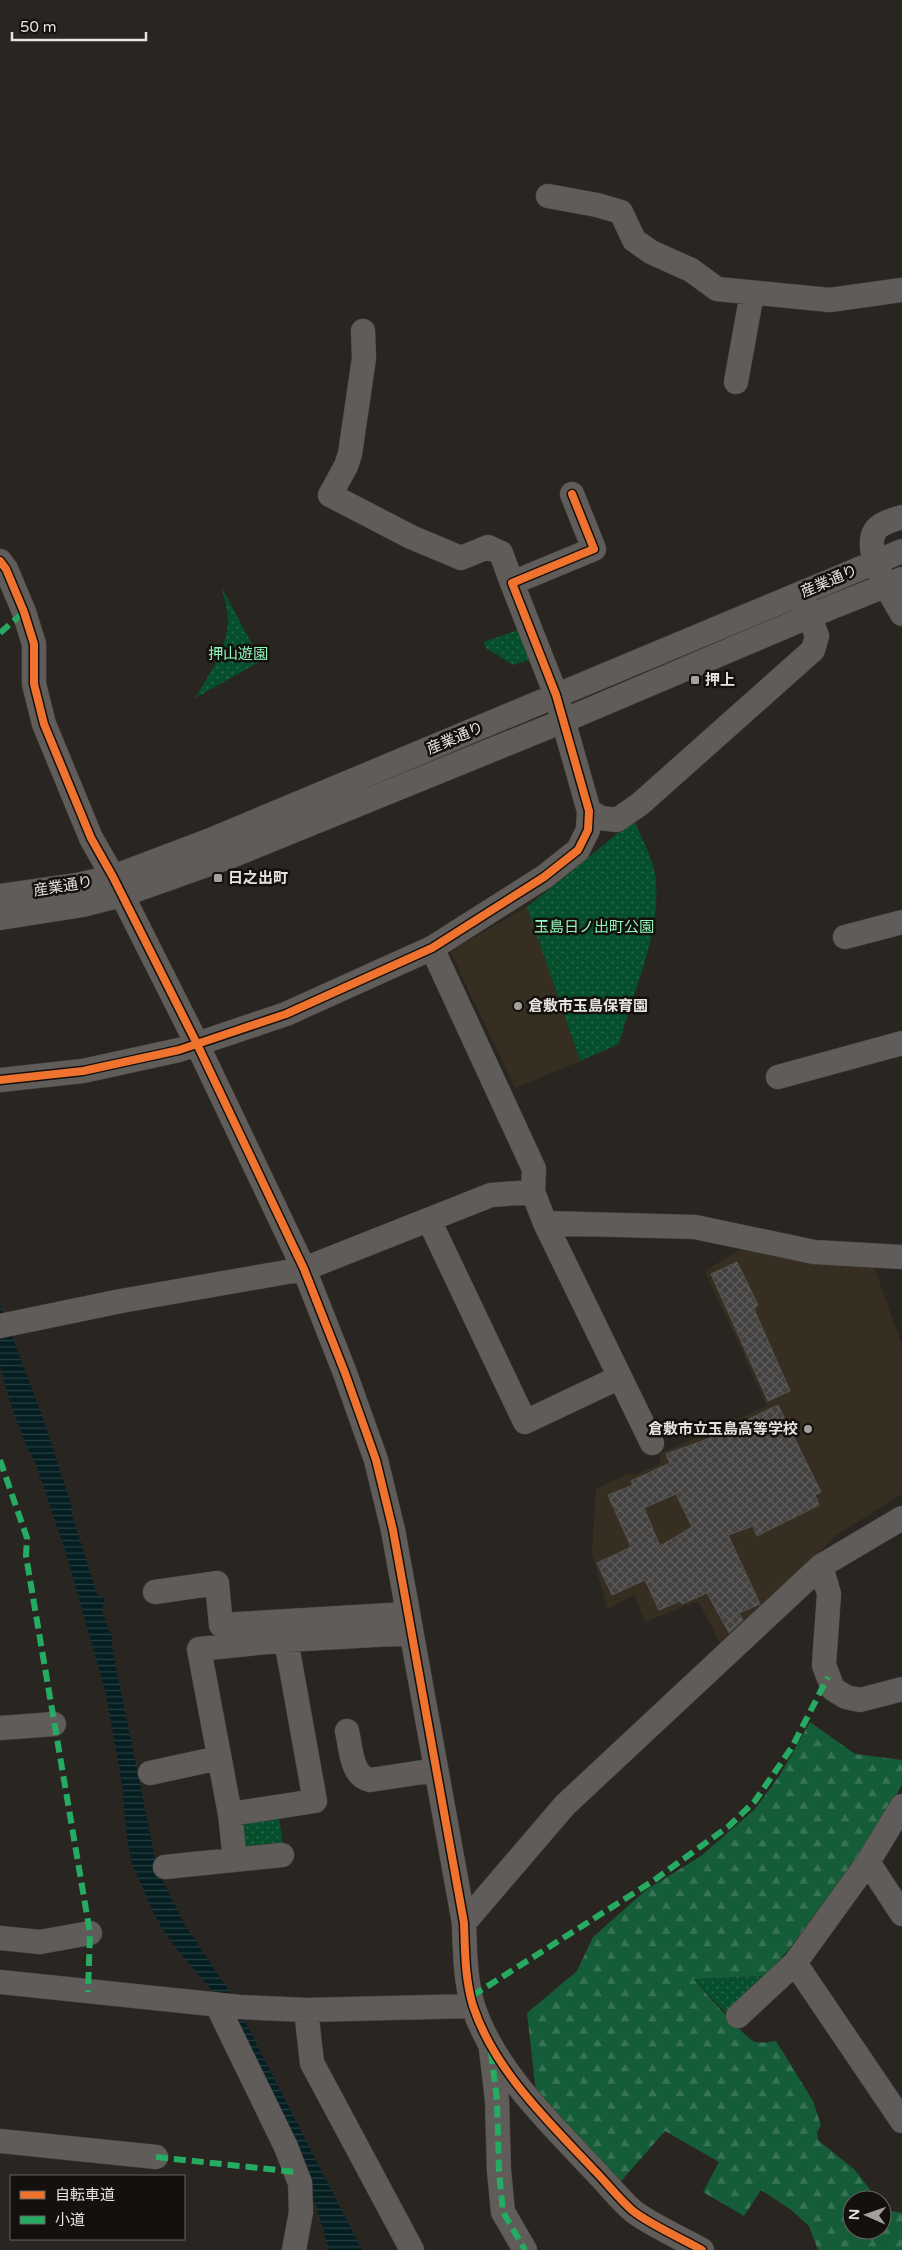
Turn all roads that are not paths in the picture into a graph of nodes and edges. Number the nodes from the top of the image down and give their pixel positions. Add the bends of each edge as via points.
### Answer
1 (548, 196) dead end
2 (902, 290) edge
3 (752, 293) junction
4 (363, 331) dead end
5 (736, 382) dead end
6 (572, 494) dead end
7 (902, 517) edge
8 (902, 551) edge
9 (0, 561) edge
10 (875, 562) junction
11 (895, 582) edge
12 (512, 583) junction
13 (801, 592) junction
14 (902, 612) edge
15 (810, 616) junction
16 (556, 695) junction
17 (564, 721) junction
18 (589, 810) junction
19 (118, 886) junction
20 (0, 896) edge
21 (0, 918) edge
22 (902, 922) edge
23 (845, 937) dead end
24 (432, 948) junction
25 (902, 1043) edge
26 (197, 1044) junction
27 (778, 1077) dead end
28 (0, 1080) edge
29 (533, 1192) junction
30 (429, 1220) junction
31 (545, 1223) junction
32 (902, 1257) edge
33 (304, 1269) junction
34 (5, 1325) edge
35 (620, 1377) junction
36 (652, 1444) dead end
37 (902, 1518) edge
38 (822, 1566) junction
39 (155, 1592) dead end
40 (409, 1623) junction
41 (222, 1636) junction
42 (286, 1640) junction
43 (902, 1689) edge
44 (54, 1724) dead end
45 (0, 1728) edge
46 (347, 1731) dead end
47 (219, 1758) junction
48 (436, 1770) junction
49 (150, 1773) dead end
50 (902, 1806) edge
51 (230, 1814) junction
52 (282, 1855) dead end
53 (235, 1860) junction
54 (868, 1862) junction
55 (165, 1867) dead end
56 (902, 1914) edge
57 (464, 1924) junction
58 (90, 1933) dead end
59 (0, 1938) edge
60 (795, 1963) junction
61 (0, 1982) edge
62 (228, 2006) junction
63 (473, 2006) junction
64 (306, 2010) junction
65 (738, 2016) dead end
66 (491, 2045) junction
67 (902, 2121) edge
68 (0, 2141) edge
69 (156, 2158) dead end
70 (294, 2250) edge
71 (412, 2250) edge
72 (526, 2250) edge
73 (702, 2250) edge

1 - 3 street via 621,212 634,240 651,252 691,270 717,290
2 - 3 street via 830,300
3 - 5 street
4 - 12 street via 364,358 350,454 330,495 411,537 462,558 488,547 501,553
6 - 12 street via 594,549
7 - 10 street via 874,532 871,544
8 - 10 street, 産業通り
9 - 19 street via 24,612 34,644 34,684 44,724 91,838
10 - 11 street
10 - 13 street, 産業通り
11 - 14 street
11 - 15 street, 産業通り
12 - 16 street
13 - 15 street
13 - 16 street, 産業通り
15 - 17 street, 産業通り
15 - 18 street via 817,636 813,650 640,804 617,820 601,818
16 - 17 street
16 - 19 street, 産業通り via 208,842
17 - 18 street
17 - 19 street, 産業通り via 229,857
18 - 24 street via 588,830 578,850 544,877
19 - 20 street, 産業通り via 77,885
19 - 21 street, 産業通り via 83,905
19 - 26 street
22 - 23 street
24 - 26 street via 286,1014
24 - 29 street via 534,1169
25 - 27 street
26 - 28 street via 83,1071
26 - 33 street
29 - 30 street via 491,1195
29 - 31 street
30 - 33 street
30 - 35 street via 525,1422
31 - 32 street via 695,1227 814,1252
31 - 35 street
33 - 34 street
33 - 40 street via 346,1372 376,1460 393,1530
35 - 36 street
37 - 38 street
38 - 43 street via 829,1594 824,1665 833,1689 846,1697 860,1700
38 - 57 street via 565,1805
39 - 41 street via 217,1583
40 - 41 street
40 - 42 street
40 - 48 street
41 - 42 street
41 - 47 street via 199,1649
42 - 51 street via 314,1800
44 - 45 street
46 - 48 street via 356,1771 364,1779
47 - 49 street
47 - 51 street
48 - 57 street
50 - 54 street
51 - 53 street
52 - 53 street
53 - 55 street
54 - 56 street
54 - 60 street
57 - 63 street
58 - 59 street via 40,1942
60 - 65 street
60 - 67 street
61 - 62 street
62 - 64 street
62 - 70 street via 300,2183 301,2212
63 - 64 street
63 - 66 street
64 - 71 street via 312,2063
66 - 72 street via 503,2212
66 - 73 street via 538,2110 633,2211
68 - 69 street

